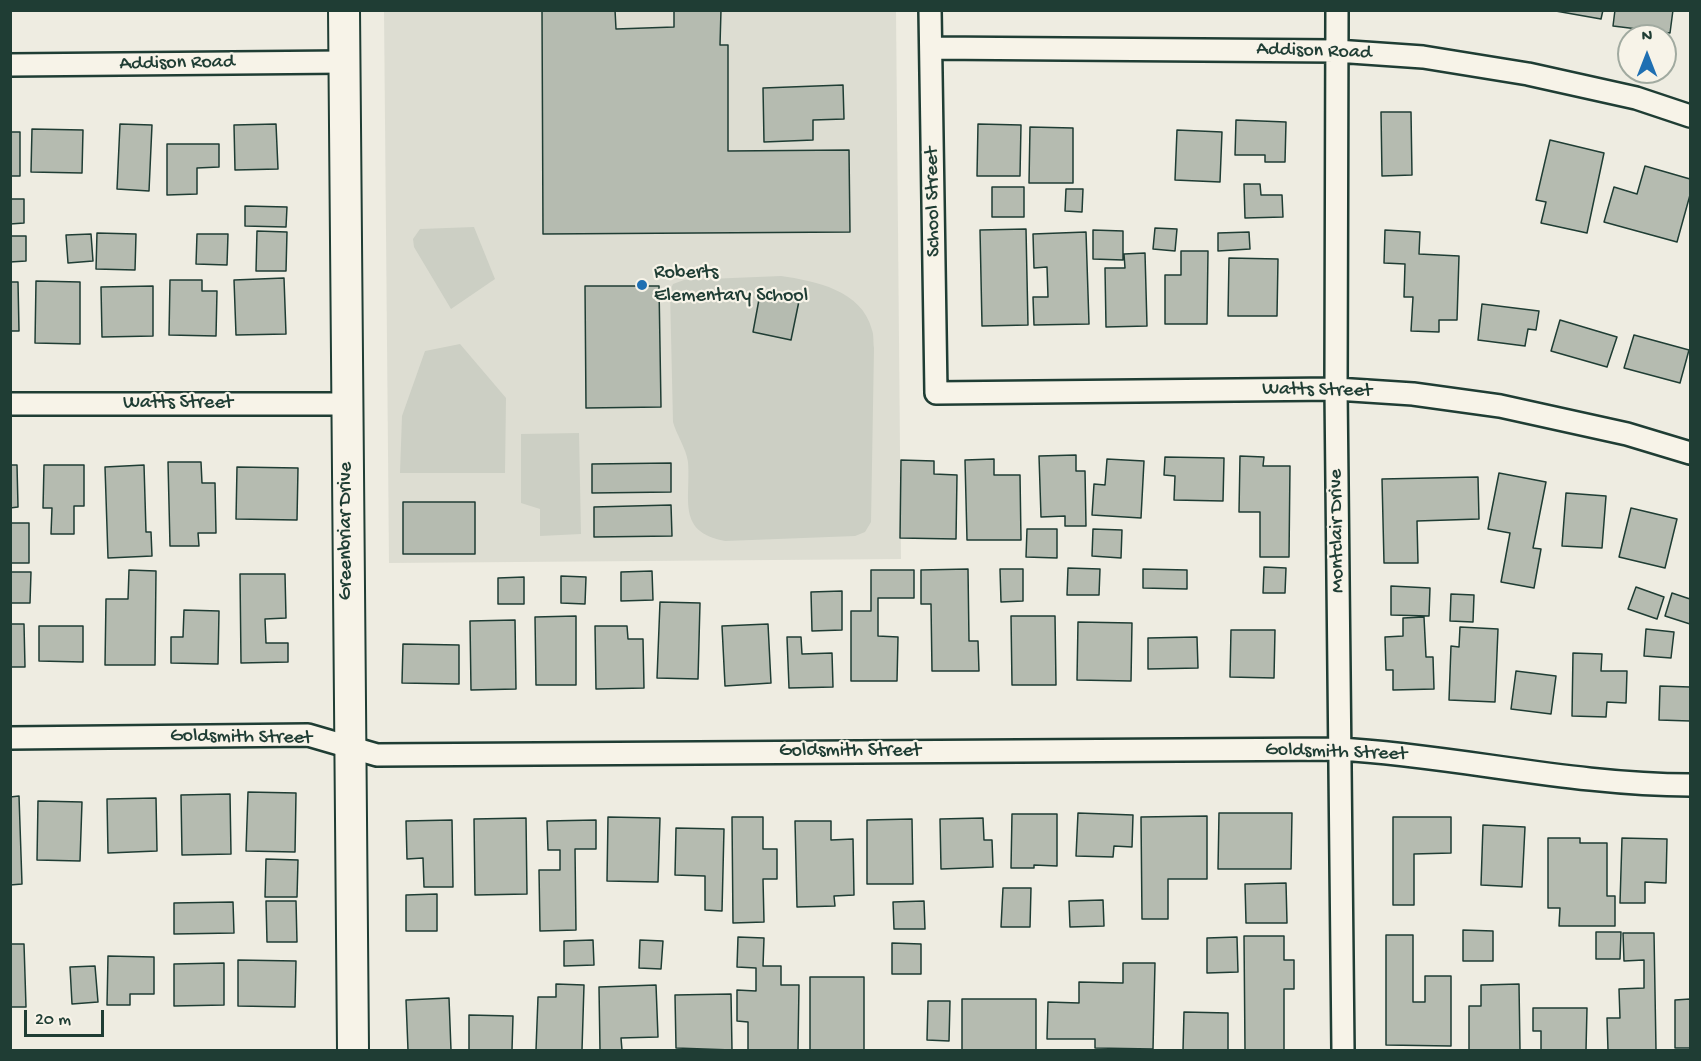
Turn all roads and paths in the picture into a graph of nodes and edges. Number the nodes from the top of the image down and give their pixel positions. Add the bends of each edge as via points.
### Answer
1 (344, 10) edge
2 (930, 10) edge
3 (1337, 10) edge
4 (931, 48) junction
5 (1336, 51) junction
6 (344, 62) junction
7 (10, 65) edge
8 (1690, 116) edge
9 (1336, 389) junction
10 (936, 393) joint
11 (10, 404) edge
12 (346, 404) junction
13 (1690, 453) edge
14 (10, 738) edge
15 (349, 746) junction
16 (1340, 749) junction
17 (1690, 785) edge
18 (353, 1050) edge
19 (1343, 1050) edge

1 - 6 main road, Greenbriar Drive
2 - 4 street, School Street
3 - 5 street, Montclair Drive
4 - 5 street, Addison Road
4 - 10 street, School Street
5 - 8 street, Addison Road via 1423,57 1528,74 1636,98
5 - 9 street, Montclair Drive
6 - 7 street, Addison Road
6 - 12 main road, Greenbriar Drive
9 - 10 street, Watts Street
9 - 13 street, Watts Street via 1500,406 1627,434
9 - 16 street, Montclair Drive
11 - 12 street, Watts Street
12 - 15 main road, Greenbriar Drive
14 - 15 street, Goldsmith Street via 308,735
15 - 16 street, Goldsmith Street via 377,755
15 - 18 main road, Greenbriar Drive
16 - 17 street, Goldsmith Street via 1561,776
16 - 19 street, Montclair Drive

